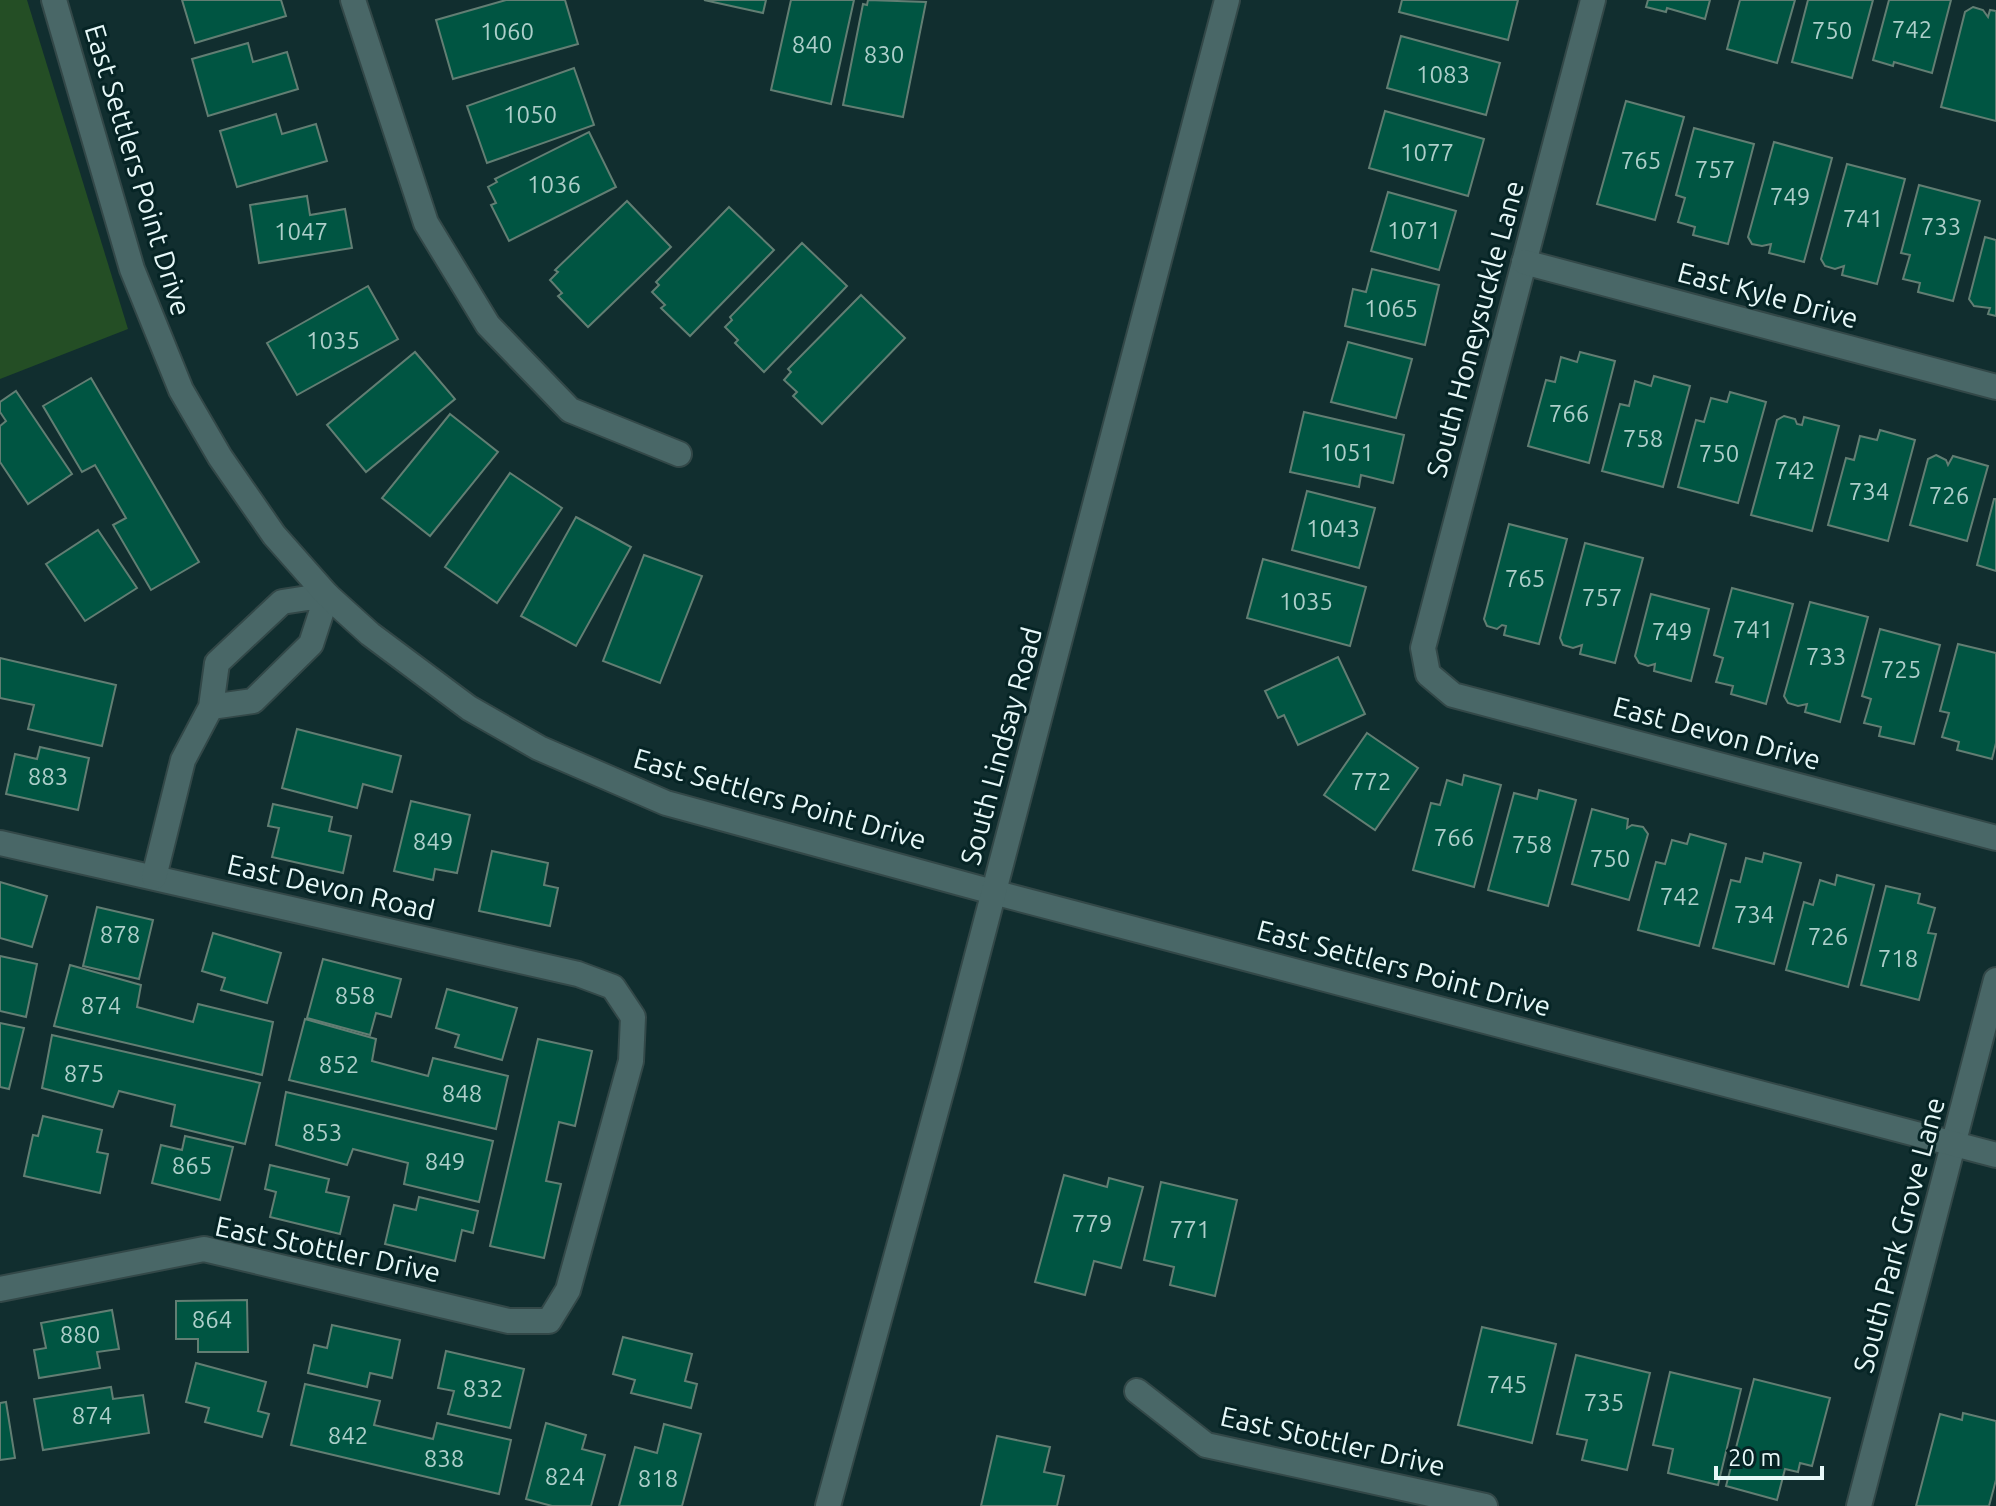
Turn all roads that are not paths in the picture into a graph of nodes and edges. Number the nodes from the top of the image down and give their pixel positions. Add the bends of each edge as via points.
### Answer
1 (54, 0) edge
2 (353, 0) edge
3 (1227, 0) edge
4 (1593, 0) edge
5 (1524, 262) junction
6 (1996, 387) edge
7 (679, 454) dead end
8 (327, 595) junction
9 (1428, 674) joint
10 (211, 707) junction
11 (1996, 838) edge
12 (0, 843) edge
13 (154, 877) junction
14 (993, 892) junction
15 (1996, 980) edge
16 (1954, 1144) junction
17 (1996, 1155) edge
18 (0, 1289) edge
19 (549, 1321) joint
20 (1137, 1391) dead end
21 (828, 1506) edge
22 (1485, 1506) edge
23 (1859, 1506) edge

1 - 8 street, East Settlers Point Drive via 132,269 181,390 274,535
2 - 7 street via 426,223 488,325 570,410
3 - 14 street, South Lindsay Road
4 - 5 street, South Honeysuckle Lane
5 - 6 street, East Kyle Drive
5 - 9 street, South Honeysuckle Lane via 1423,648
8 - 10 street via 311,644 253,701
8 - 10 street via 282,602 217,663
8 - 14 street, East Settlers Point Drive via 469,708 591,772 666,803
9 - 11 street, East Devon Drive via 1453,695
10 - 13 street via 183,760
12 - 13 street, East Devon Road
13 - 19 street, East Devon Road via 578,974 613,987 633,1017 631,1061 568,1290
14 - 16 street, East Settlers Point Drive
14 - 21 street, South Lindsay Road
15 - 16 street, South Park Grove Lane
16 - 17 street, East Settlers Point Drive
16 - 23 street, South Park Grove Lane
18 - 19 street, East Stottler Drive via 204,1249 509,1321
20 - 22 street, East Stottler Drive via 1206,1445

